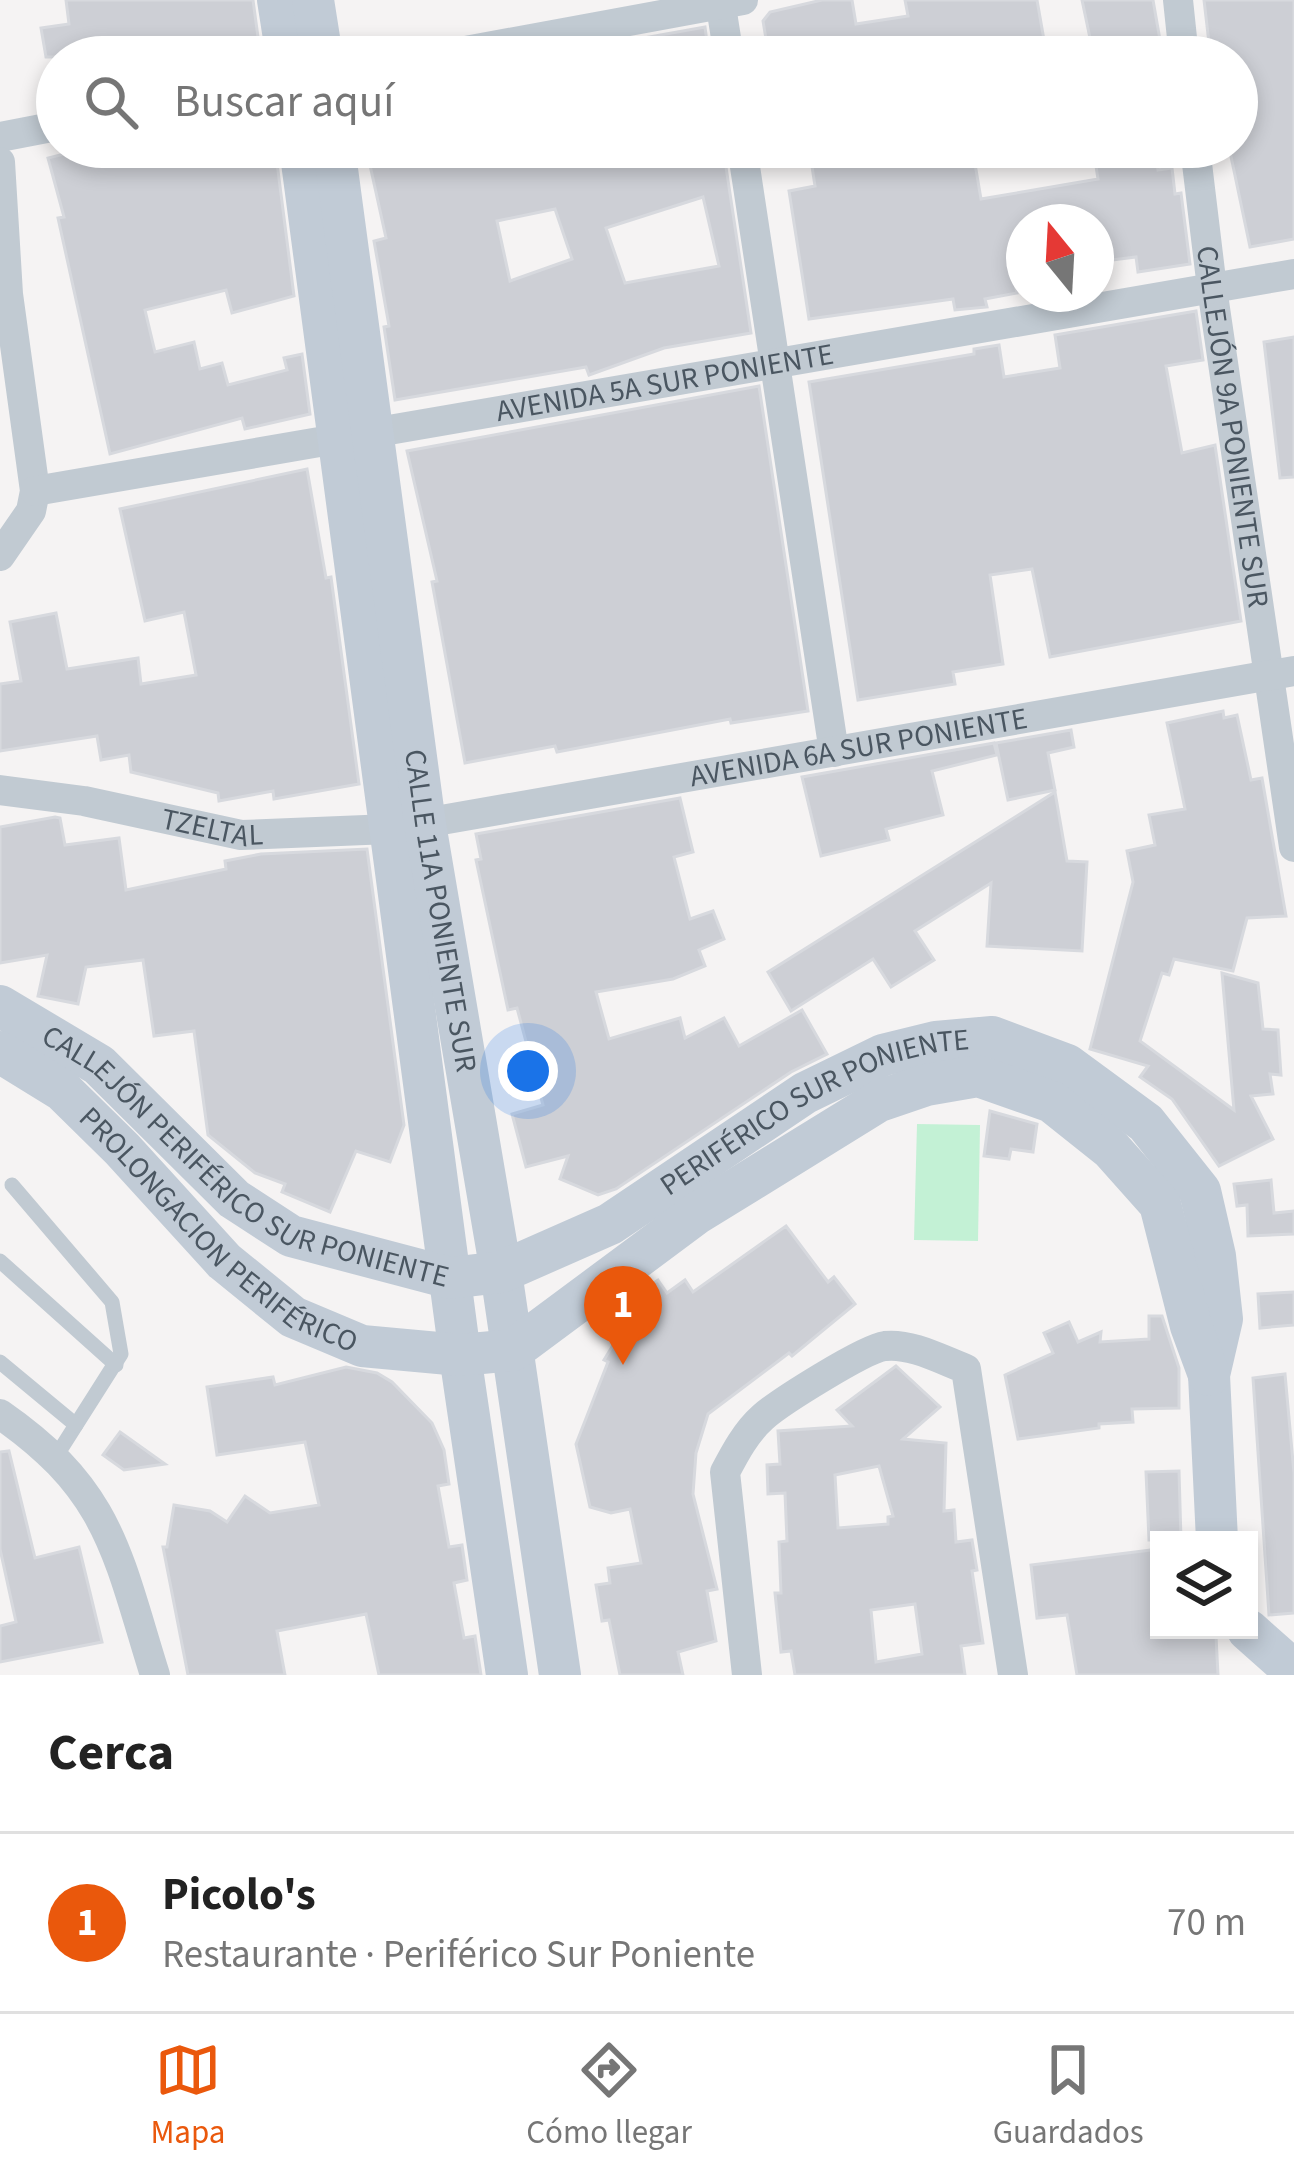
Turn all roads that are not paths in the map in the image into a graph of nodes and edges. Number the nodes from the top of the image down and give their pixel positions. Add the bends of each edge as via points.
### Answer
1 (278, 0) edge
2 (314, 0) edge
3 (1178, 0) edge
4 (728, 1) edge
5 (284, 36) edge
6 (319, 36) edge
7 (544, 36) edge
8 (728, 36) edge
9 (1182, 36) edge
10 (36, 131) edge
11 (0, 137) edge
12 (0, 162) edge
13 (304, 168) edge
14 (336, 168) edge
15 (745, 168) edge
16 (1198, 168) edge
17 (1294, 274) edge
18 (1212, 288) junction
19 (773, 364) junction
20 (355, 436) junction
21 (35, 491) junction
22 (0, 556) edge
23 (1282, 673) edge
24 (834, 752) junction
25 (0, 790) edge
26 (407, 827) junction
27 (1294, 847) edge
28 (0, 1006) edge
29 (0, 1052) edge
30 (12, 1185) dead end
31 (0, 1261) edge
32 (501, 1272) junction
33 (450, 1278) junction
34 (513, 1350) junction
35 (460, 1355) junction
36 (0, 1362) edge
37 (116, 1365) junction
38 (1210, 1376) junction
39 (4, 1422) edge
40 (76, 1425) junction
41 (55, 1458) junction
42 (1217, 1531) edge
43 (1258, 1639) edge
44 (1294, 1671) edge
45 (155, 1675) edge
46 (507, 1675) edge
47 (560, 1675) edge
48 (747, 1675) edge
49 (1013, 1675) edge

1 - 5 main road
2 - 6 main road
3 - 9 street
4 - 7 street
4 - 8 street
10 - 11 street
12 - 21 street
13 - 20 main road, CALLE 11A PONIENTE SUR
14 - 20 main road, CALLE 11A PONIENTE SUR
15 - 19 street
16 - 18 street, CALLEJÓN 9A PONIENTE SUR
17 - 18 street, AVENIDA 5A SUR PONIENTE
18 - 19 street, AVENIDA 5A SUR PONIENTE
18 - 23 street, CALLEJÓN 9A PONIENTE SUR
19 - 20 street, AVENIDA 5A SUR PONIENTE
19 - 24 street
20 - 21 street, AVENIDA 5A SUR PONIENTE
20 - 26 main road, CALLE 11A PONIENTE SUR
21 - 22 street
23 - 24 street, AVENIDA 6A SUR PONIENTE
23 - 27 street, CALLEJÓN 9A PONIENTE SUR
24 - 26 street, AVENIDA 6A SUR PONIENTE
25 - 26 street, TZELTAL via 241,836
26 - 32 main road, CALLE 11A PONIENTE SUR
26 - 33 main road, CALLE 11A PONIENTE SUR
28 - 33 main road, CALLEJÓN PERIFÉRICO SUR PONIENTE via 99,1065 234,1198 291,1236
29 - 35 main road, PROLONGACION PERIFÉRICO via 63,1091 224,1261 293,1317 362,1346
30 - 37 lane via 112,1302
31 - 37 lane
32 - 33 main road, CALLEJÓN PERIFÉRICO SUR PONIENTE
32 - 34 main road, CALLE 11A PONIENTE SUR
32 - 38 main road, PERIFÉRICO SUR PONIENTE via 610,1224 805,1093 883,1055 992,1037 1067,1065 1146,1123 1200,1192 1222,1319
33 - 35 main road, CALLE 11A PONIENTE SUR
34 - 35 main road
34 - 38 main road, PERIFÉRICO SUR PONIENTE via 696,1214 879,1101 978,1076 1052,1102 1111,1149 1160,1204
34 - 47 main road, CALLE 11A PONIENTE SUR
35 - 46 main road, CALLE 11A PONIENTE SUR
36 - 40 lane
37 - 40 lane
38 - 42 main road
39 - 41 street
40 - 41 lane
41 - 45 street via 103,1517
43 - 44 main road
48 - 49 street via 725,1472 763,1417 883,1346 966,1369

